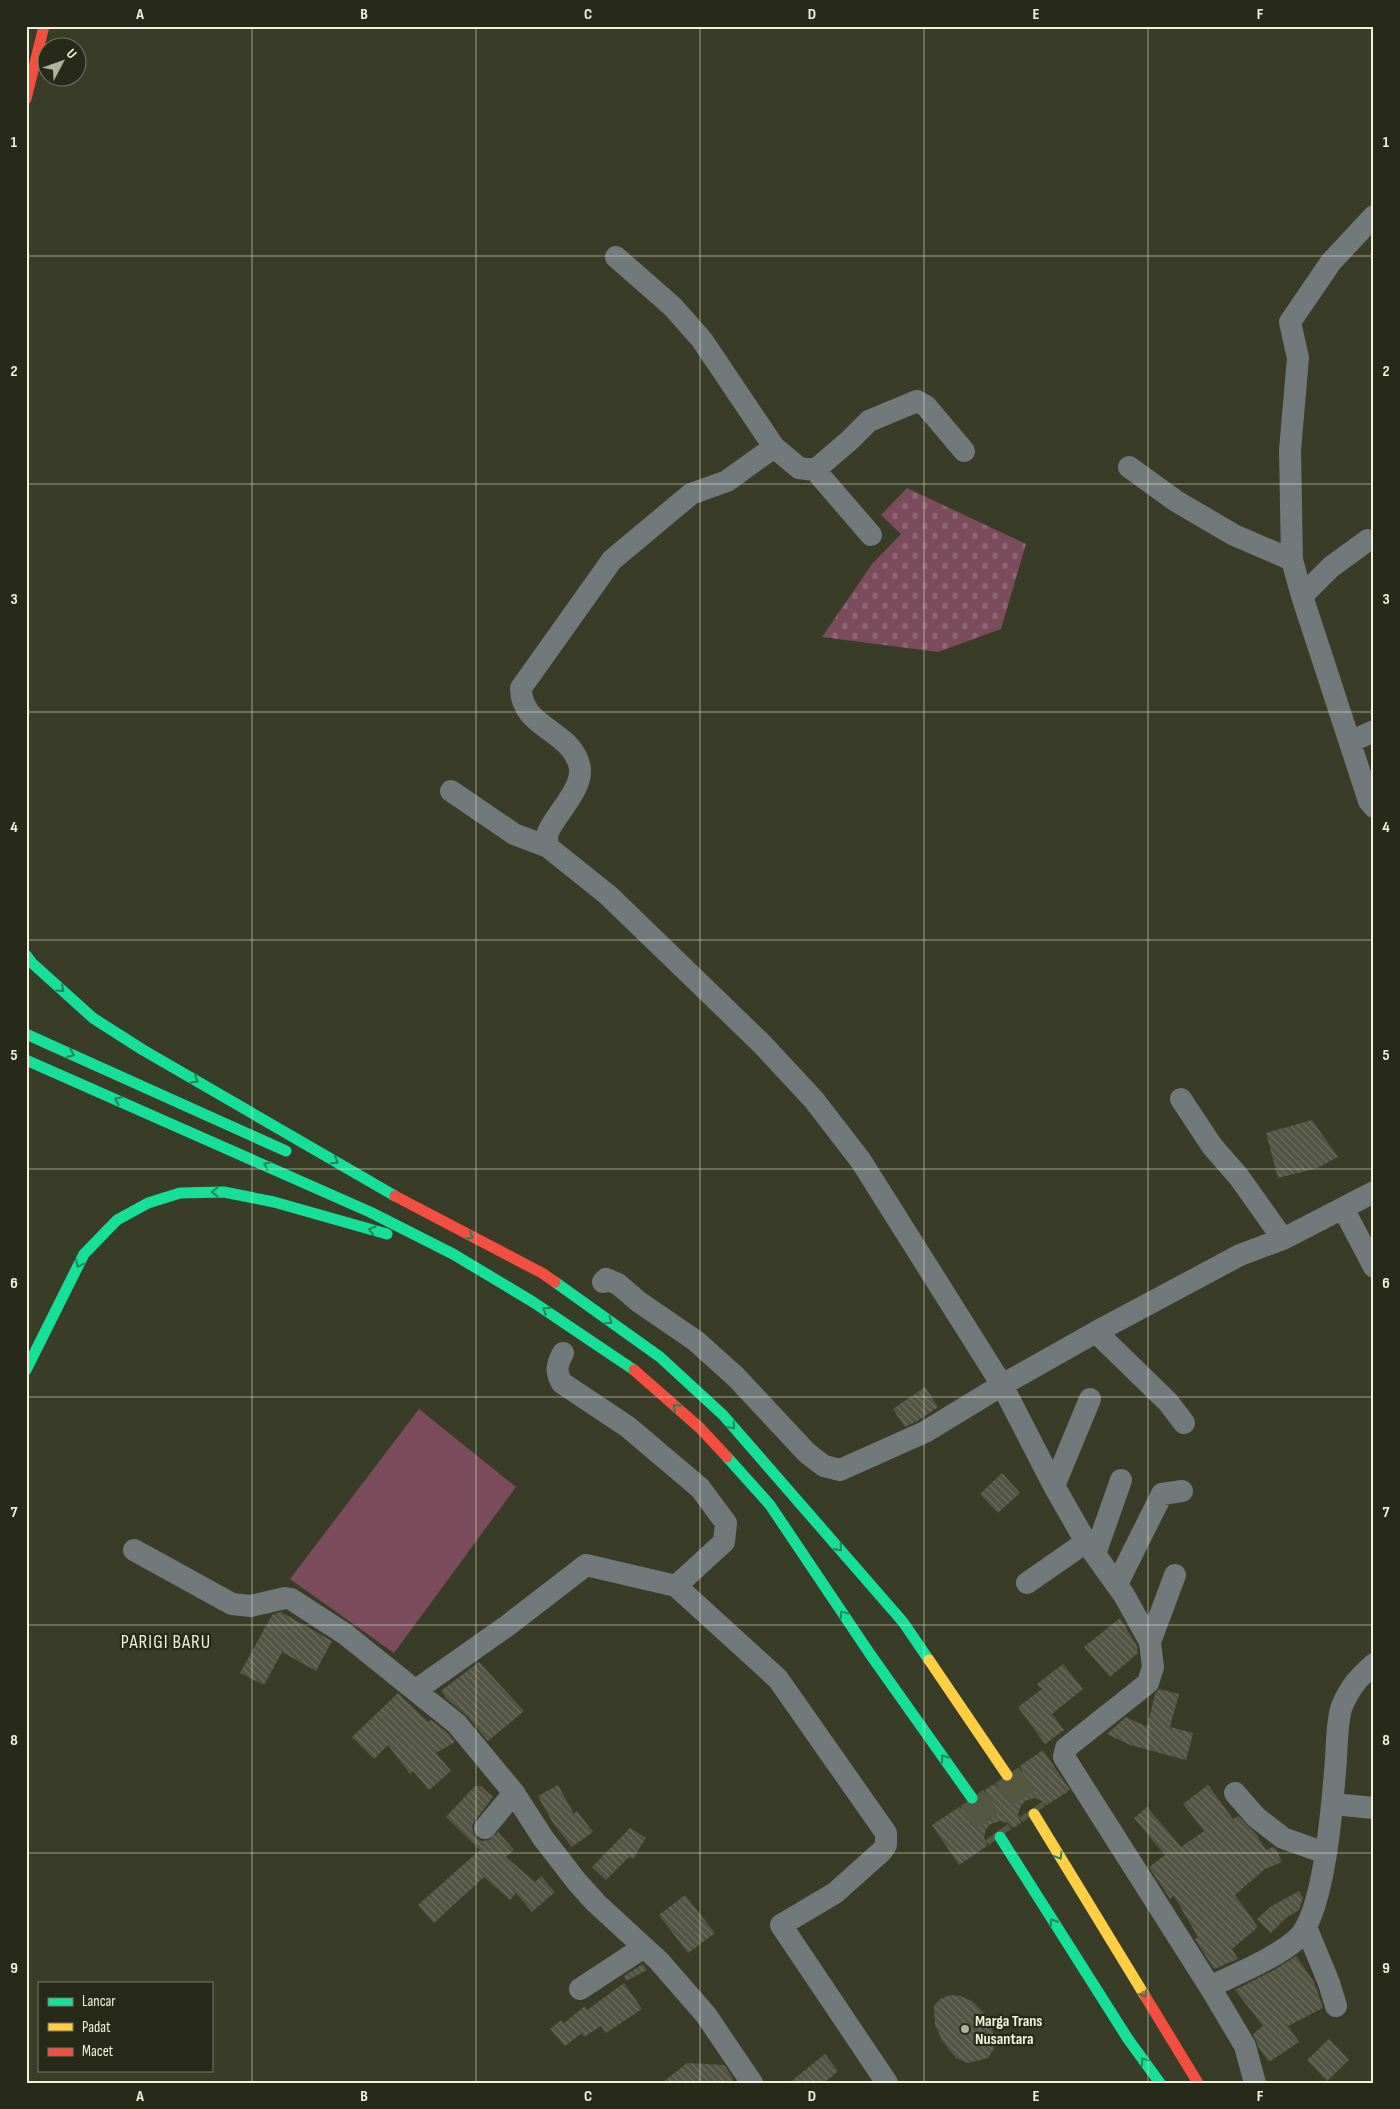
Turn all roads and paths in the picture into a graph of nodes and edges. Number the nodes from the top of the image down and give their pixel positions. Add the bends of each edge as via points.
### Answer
1 (44, 26) edge
2 (26, 99) edge
3 (1374, 216) edge
4 (616, 257) dead end
5 (774, 447) junction
6 (964, 451) dead end
7 (1129, 467) dead end
8 (815, 470) junction
9 (871, 535) dead end
10 (1368, 540) dead end
11 (1292, 560) junction
12 (1302, 596) junction
13 (1374, 731) edge
14 (1350, 742) junction
15 (451, 791) dead end
16 (1374, 807) edge
17 (548, 847) junction
18 (26, 955) edge
19 (26, 1034) edge
20 (26, 1060) edge
21 (1181, 1099) dead end
22 (300, 1156) dead end
23 (318, 1165) dead end
24 (1374, 1192) edge
25 (1343, 1208) junction
26 (427, 1214) junction
27 (1283, 1239) junction
28 (453, 1254) junction
29 (1374, 1267) edge
30 (603, 1282) dead end
31 (1096, 1332) junction
32 (563, 1353) dead end
33 (26, 1370) edge
34 (1002, 1385) junction
35 (1090, 1399) dead end
36 (1184, 1423) dead end
37 (1121, 1480) dead end
38 (1054, 1486) junction
39 (1182, 1491) dead end
40 (1091, 1548) junction
41 (134, 1550) dead end
42 (1175, 1575) dead end
43 (1027, 1583) dead end
44 (1117, 1584) junction
45 (676, 1586) junction
46 (1150, 1642) junction
47 (1374, 1664) edge
48 (416, 1690) junction
49 (1007, 1775) tunnel mouth
50 (514, 1793) junction
51 (1235, 1793) dead end
52 (972, 1798) tunnel mouth
53 (1333, 1804) junction
54 (1374, 1808) edge
55 (1034, 1814) tunnel mouth
56 (485, 1828) dead end
57 (1000, 1837) tunnel mouth
58 (1325, 1853) junction
59 (1306, 1927) junction
60 (644, 1947) junction
61 (1210, 1987) junction
62 (580, 1989) dead end
63 (1336, 2006) dead end
64 (752, 2083) edge
65 (887, 2083) edge
66 (1160, 2083) edge
67 (1198, 2083) edge
68 (1255, 2083) edge

1 - 2 highway
3 - 11 street via 1331,262 1290,322 1298,358 1290,450
4 - 5 street via 673,307 702,340
5 - 8 street via 799,468
5 - 17 street via 727,481 691,494 612,560 521,688 521,701 527,712 573,749 580,765 580,780 547,834
6 - 8 street via 926,406 917,401 869,421
7 - 11 street via 1176,501 1234,535
8 - 9 street
10 - 12 street via 1331,567
11 - 12 street
12 - 14 street
13 - 14 street
14 - 16 street via 1369,801
15 - 17 street via 514,834
17 - 34 street via 608,895 762,1044 814,1100 861,1161
18 -> 26 highway via 93,1018
19 -> 22 highway
28 -> 20 highway via 257,1160
21 - 27 street via 1212,1146
23 - 26 highway
24 - 25 street
25 - 27 street
25 - 29 street
26 -> 49 highway via 542,1273 660,1357 723,1415 903,1622
27 - 31 street via 1240,1255
28 -> 33 highway via 274,1202 224,1192 180,1193 148,1203 117,1220 84,1254
52 -> 28 highway via 770,1505 700,1428 632,1368
30 - 34 street via 606,1279 618,1284 696,1342 736,1377 807,1453 824,1466 840,1470 925,1432
31 - 34 street
31 - 36 street via 1168,1402
32 - 45 street via 557,1365 557,1376 562,1383 628,1427 700,1488 726,1523 724,1542
34 - 38 street
35 - 38 street
37 - 40 street
38 - 40 street
39 - 44 street via 1162,1494
40 - 43 street
40 - 44 street
41 - 48 street via 232,1604 251,1606 291,1599 345,1634
42 - 46 street
44 - 46 street
45 - 48 street via 586,1565
45 - 65 street via 778,1679 886,1833 886,1845 882,1851 835,1893 781,1925
46 - 61 street via 1153,1667 1148,1683 1066,1748 1064,1757
47 - 53 street via 1354,1682 1341,1708
48 - 50 street via 458,1724
50 - 56 street
50 - 60 street via 577,1882
51 - 58 street via 1256,1818 1283,1838
53 - 54 street
53 - 58 street
55 -> 67 highway
66 -> 57 highway via 1128,2040
58 - 59 street via 1319,1889
59 - 61 street via 1298,1939 1279,1952
59 - 63 street
60 - 62 street
60 - 64 street via 706,2015
61 - 68 street via 1245,2046

